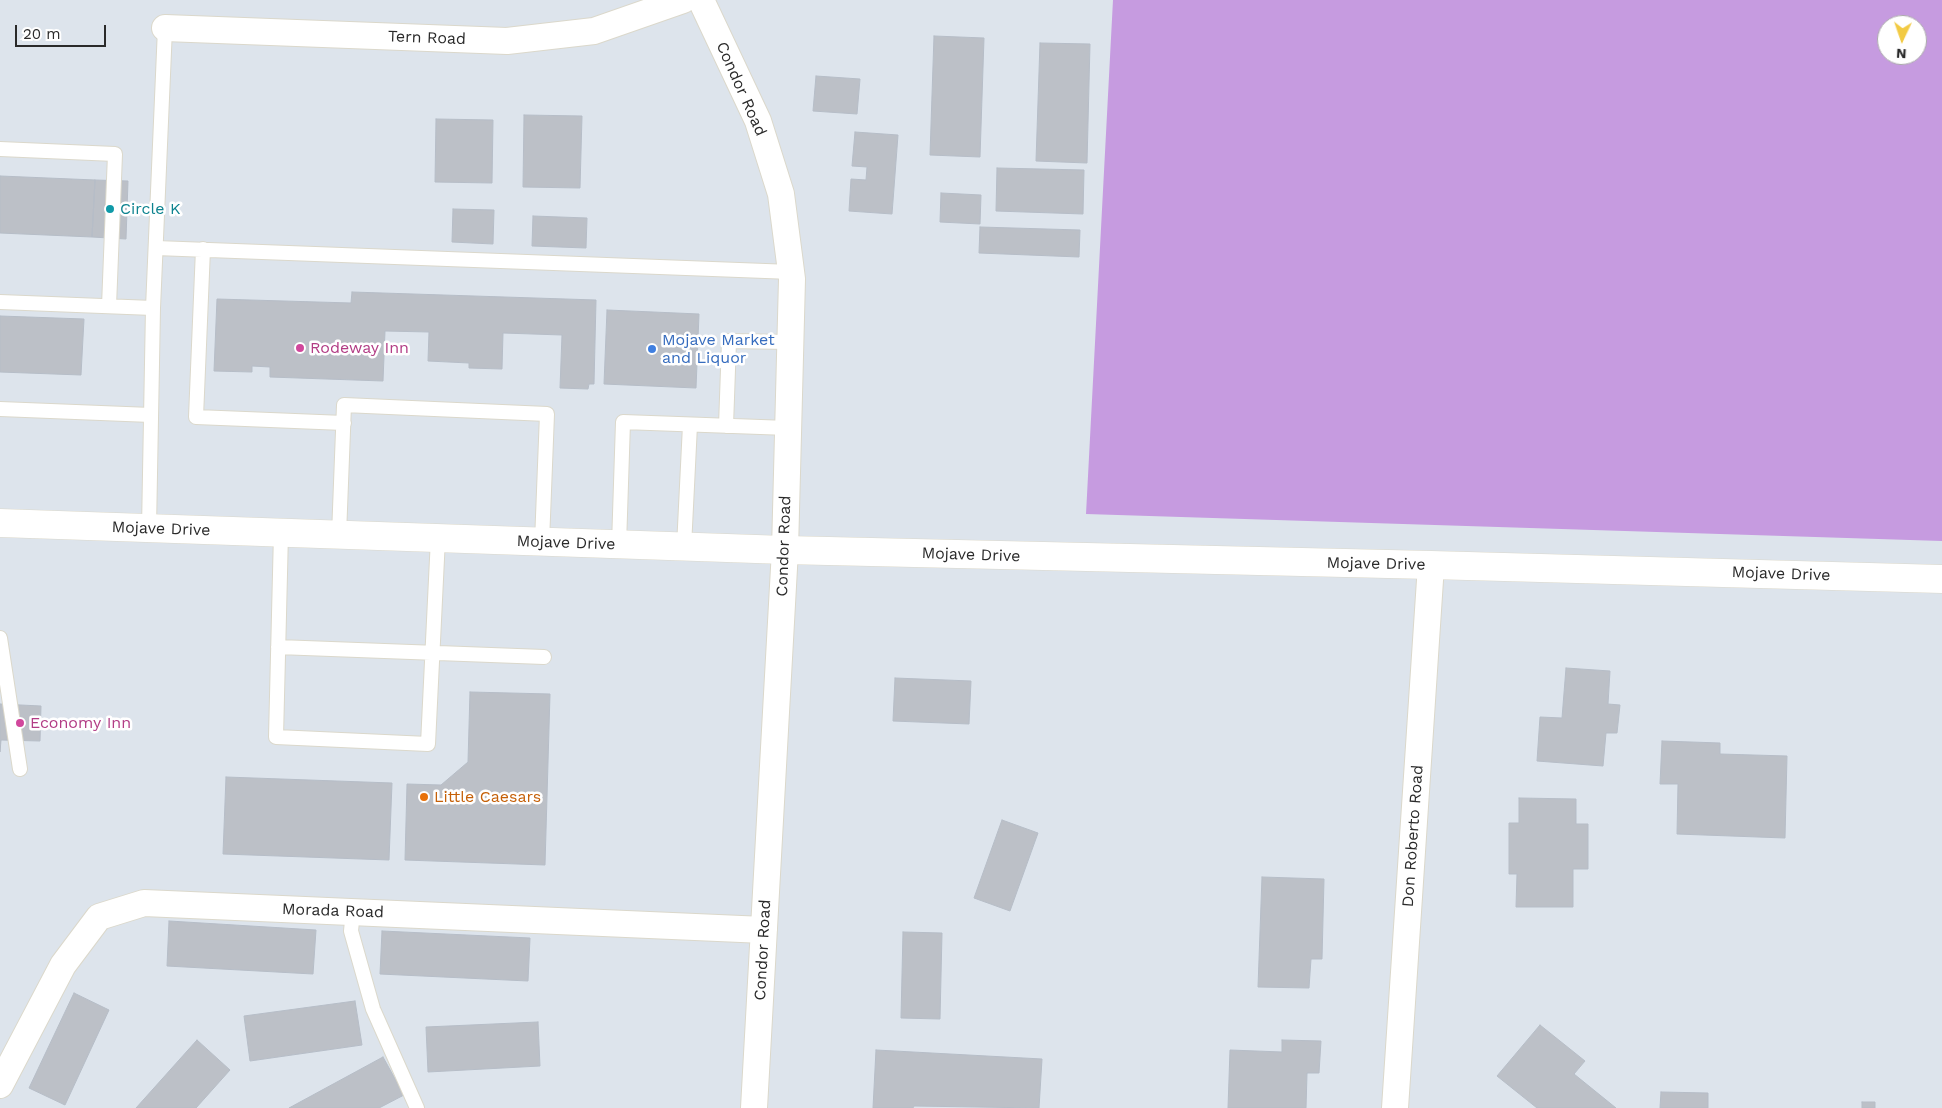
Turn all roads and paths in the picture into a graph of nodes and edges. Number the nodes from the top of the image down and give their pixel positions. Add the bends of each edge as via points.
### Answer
1 (683, 0) edge
2 (701, 0) edge
3 (165, 28) joint
4 (0, 149) edge
5 (156, 248) junction
6 (203, 249) junction
7 (792, 272) junction
8 (0, 302) edge
9 (108, 306) junction
10 (153, 308) junction
11 (790, 342) junction
12 (0, 409) edge
13 (151, 415) junction
14 (344, 423) junction
15 (690, 425) junction
16 (726, 426) junction
17 (788, 428) junction
18 (0, 523) edge
19 (149, 529) junction
20 (281, 533) junction
21 (339, 535) junction
22 (438, 538) junction
23 (542, 542) junction
24 (619, 545) junction
25 (684, 547) junction
26 (785, 550) junction
27 (1431, 564) junction
28 (1942, 579) edge
29 (0, 638) edge
30 (278, 646) junction
31 (433, 654) junction
32 (544, 657) dead end
33 (20, 769) dead end
34 (353, 912) junction
35 (764, 930) junction
36 (0, 1085) edge
37 (417, 1108) edge
38 (754, 1108) edge
39 (1395, 1108) edge

1 - 3 street, Tern Road via 594,30 507,41
2 - 7 street, Condor Road via 758,121 781,194
3 - 5 lane
4 - 9 lane via 115,154
5 - 6 lane
5 - 10 lane
6 - 7 lane
6 - 14 lane via 196,417
7 - 11 street, Condor Road
8 - 9 lane
9 - 10 lane
10 - 13 lane
11 - 16 lane via 729,341
11 - 17 street, Condor Road
12 - 13 lane
13 - 19 lane
14 - 21 lane
14 - 23 lane via 344,405 547,414
15 - 16 lane
15 - 24 lane via 623,422
15 - 25 lane
16 - 17 lane
17 - 26 street, Condor Road
18 - 19 main road, Mojave Drive
19 - 20 main road, Mojave Drive
20 - 21 main road, Mojave Drive
20 - 30 lane
21 - 22 main road, Mojave Drive
22 - 23 main road, Mojave Drive
22 - 31 lane
23 - 24 main road, Mojave Drive
24 - 25 main road, Mojave Drive
25 - 26 main road, Mojave Drive
26 - 27 main road, Mojave Drive
26 - 35 street, Condor Road
27 - 28 main road, Mojave Drive
27 - 39 street, Don Roberto Road
29 - 33 lane
30 - 31 lane
30 - 31 lane via 276,737 286,738 428,744
31 - 32 lane
34 - 35 street, Morada Road
34 - 36 street, Morada Road via 144,903 99,918 63,965
34 - 37 lane via 353,939 373,1009
35 - 38 street, Condor Road

